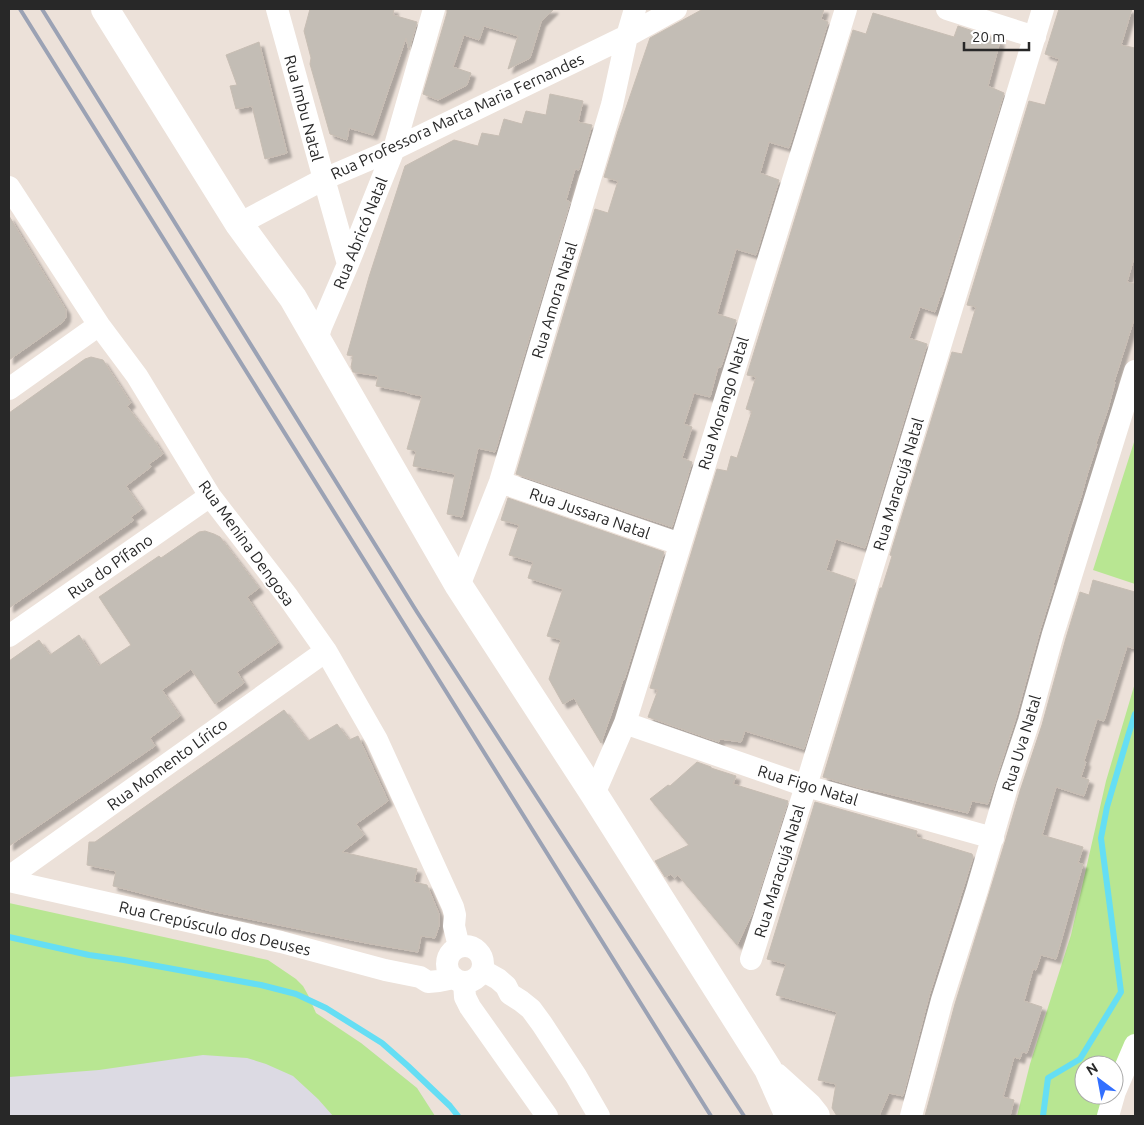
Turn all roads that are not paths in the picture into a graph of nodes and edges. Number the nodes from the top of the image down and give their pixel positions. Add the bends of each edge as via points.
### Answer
1 (105, 9) edge
2 (277, 9) edge
3 (434, 9) edge
4 (635, 9) edge
5 (676, 9) edge
6 (846, 9) edge
7 (947, 9) edge
8 (1043, 9) edge
9 (627, 36) junction
10 (1035, 37) junction
11 (394, 149) junction
12 (324, 179) junction
13 (9, 187) edge
14 (239, 224) junction
15 (348, 264) junction
16 (99, 325) junction
17 (317, 340) junction
18 (1135, 371) edge
19 (9, 388) edge
20 (500, 482) junction
21 (210, 496) junction
22 (680, 544) junction
23 (459, 586) junction
24 (9, 636) edge
25 (326, 651) junction
26 (625, 722) junction
27 (806, 786) junction
28 (594, 794) junction
29 (993, 838) junction
30 (9, 877) edge
31 (9, 881) edge
32 (752, 959) dead end
33 (465, 967) junction
34 (1135, 1045) edge
35 (768, 1069) junction
36 (1124, 1071) edge
37 (547, 1116) edge
38 (599, 1116) edge
39 (789, 1116) edge
40 (816, 1116) edge
41 (910, 1116) edge

1 - 14 street
2 - 12 street, Rua Imbu Natal
3 - 11 street, Rua Abricó Natal
4 - 9 street, Rua Amora Natal
5 - 9 street, Rua Professora Marta Maria Fernandes
6 - 22 street, Rua Morango Natal
7 - 10 street
8 - 10 street, Rua Maracujá Natal
9 - 11 street, Rua Professora Marta Maria Fernandes
9 - 20 street, Rua Amora Natal via 612,105
10 - 27 street, Rua Maracujá Natal
11 - 12 street, Rua Professora Marta Maria Fernandes
11 - 15 street, Rua Abricó Natal
12 - 14 street, Rua Professora Marta Maria Fernandes
12 - 15 street, Rua Imbu Natal
13 - 16 street, Rua Menina Dengosa
14 - 17 street via 293,298
15 - 17 street, Rua Abricó Natal
16 - 19 street
16 - 21 street, Rua Menina Dengosa via 137,376
17 - 23 street
18 - 29 street, Rua Uva Natal
20 - 22 street, Rua Jussara Natal
20 - 23 street, Rua Amora Natal
21 - 24 street, Rua do Pífano
21 - 25 street, Rua Menina Dengosa
22 - 26 street, Rua Morango Natal
23 - 28 street
25 - 30 street, Rua Momento Lírico
25 - 33 street, Rua Menina Dengosa via 377,740 455,915 467,929
26 - 27 street, Rua Figo Natal
26 - 28 street, Rua Morango Natal
27 - 29 street, Rua Figo Natal
27 - 32 street, Rua Maracujá Natal
28 - 35 street
29 - 41 street, Rua Uva Natal via 942,1000
31 - 33 street, Rua Crepúsculo dos Deuses via 420,977 428,971
33 - 37 street, Rua Menina Dengosa via 465,997 470,1007
33 - 38 street via 498,979 510,994 531,1010
34 - 36 street
35 - 39 street
35 - 40 street

